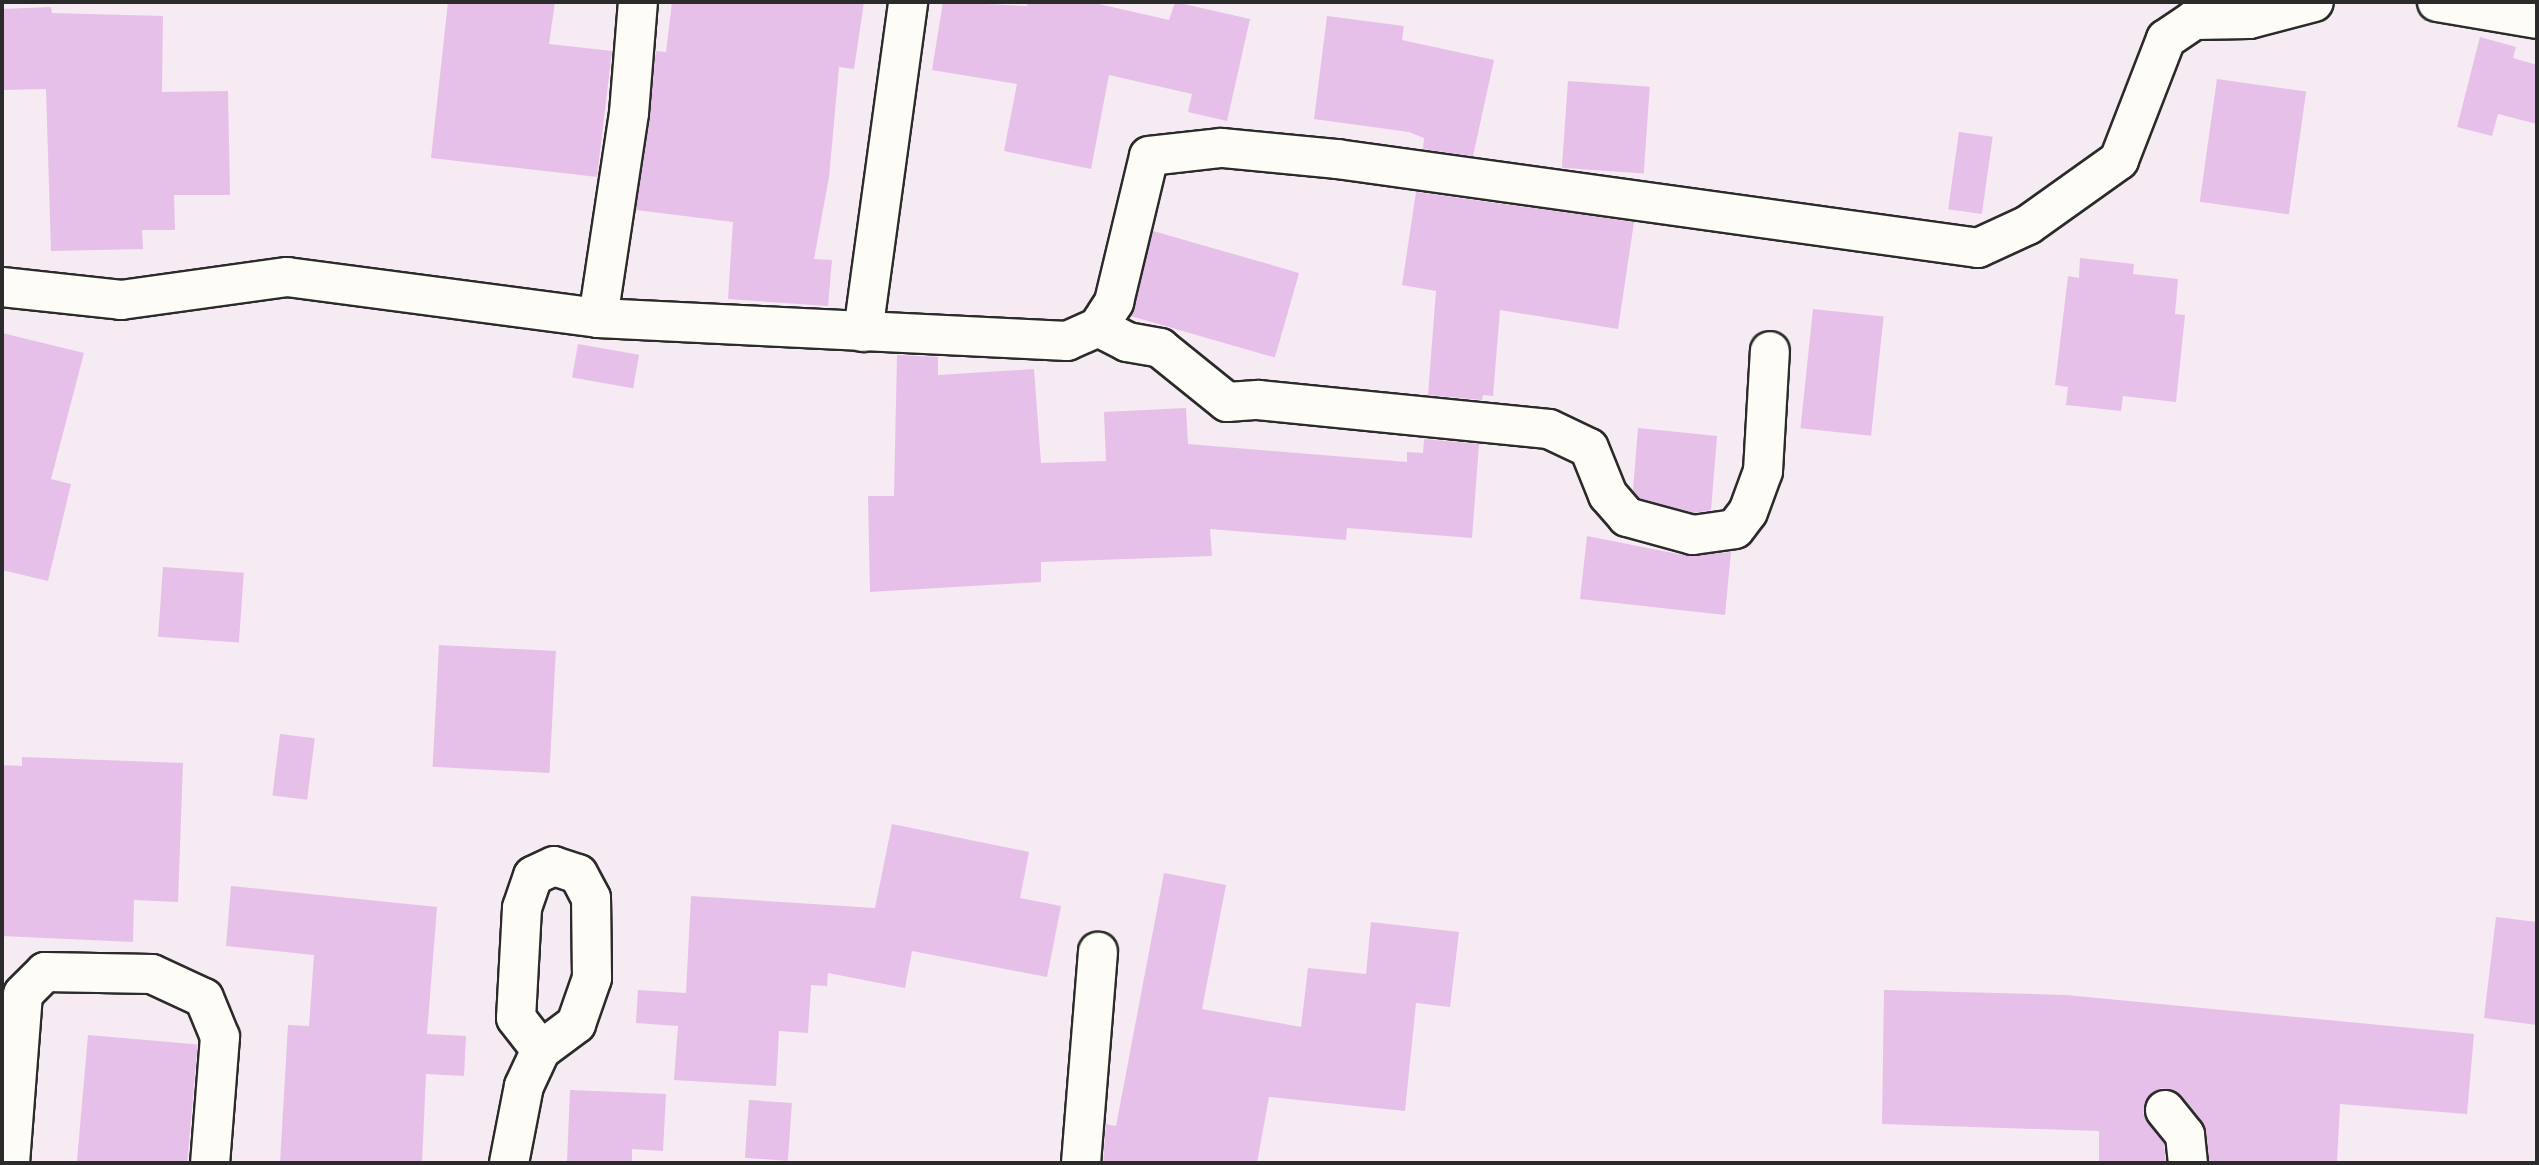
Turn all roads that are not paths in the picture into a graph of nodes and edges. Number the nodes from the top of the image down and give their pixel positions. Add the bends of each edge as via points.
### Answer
1 (638, 2) edge
2 (908, 2) edge
3 (2314, 2) edge
4 (2437, 2) edge
5 (2537, 19) edge
6 (2, 287) edge
7 (598, 318) junction
8 (1098, 327) junction
9 (863, 331) junction
10 (1770, 351) dead end
11 (1098, 952) dead end
12 (541, 1050) dead end
13 (2165, 1110) dead end
14 (10, 1163) edge
15 (210, 1163) edge
16 (509, 1163) edge
17 (1081, 1163) edge
18 (2188, 1163) edge

1 - 7 street via 629,113
2 - 9 street
3 - 8 street via 2249,19 2194,20 2166,40 2119,160 2028,225 1978,248 1337,159 1222,148 1149,156 1114,302
4 - 5 street
6 - 7 street via 121,300 287,278
7 - 9 street
8 - 9 street via 1067,341
8 - 10 street via 1127,342 1160,348 1227,402 1258,400 1549,429 1588,448 1608,495 1627,517 1693,535 1735,529 1748,512 1763,471
11 - 17 street
12 - 16 street via 524,1086
13 - 18 street via 2185,1135
14 - 15 street via 23,994 45,972 152,974 204,998 220,1037

